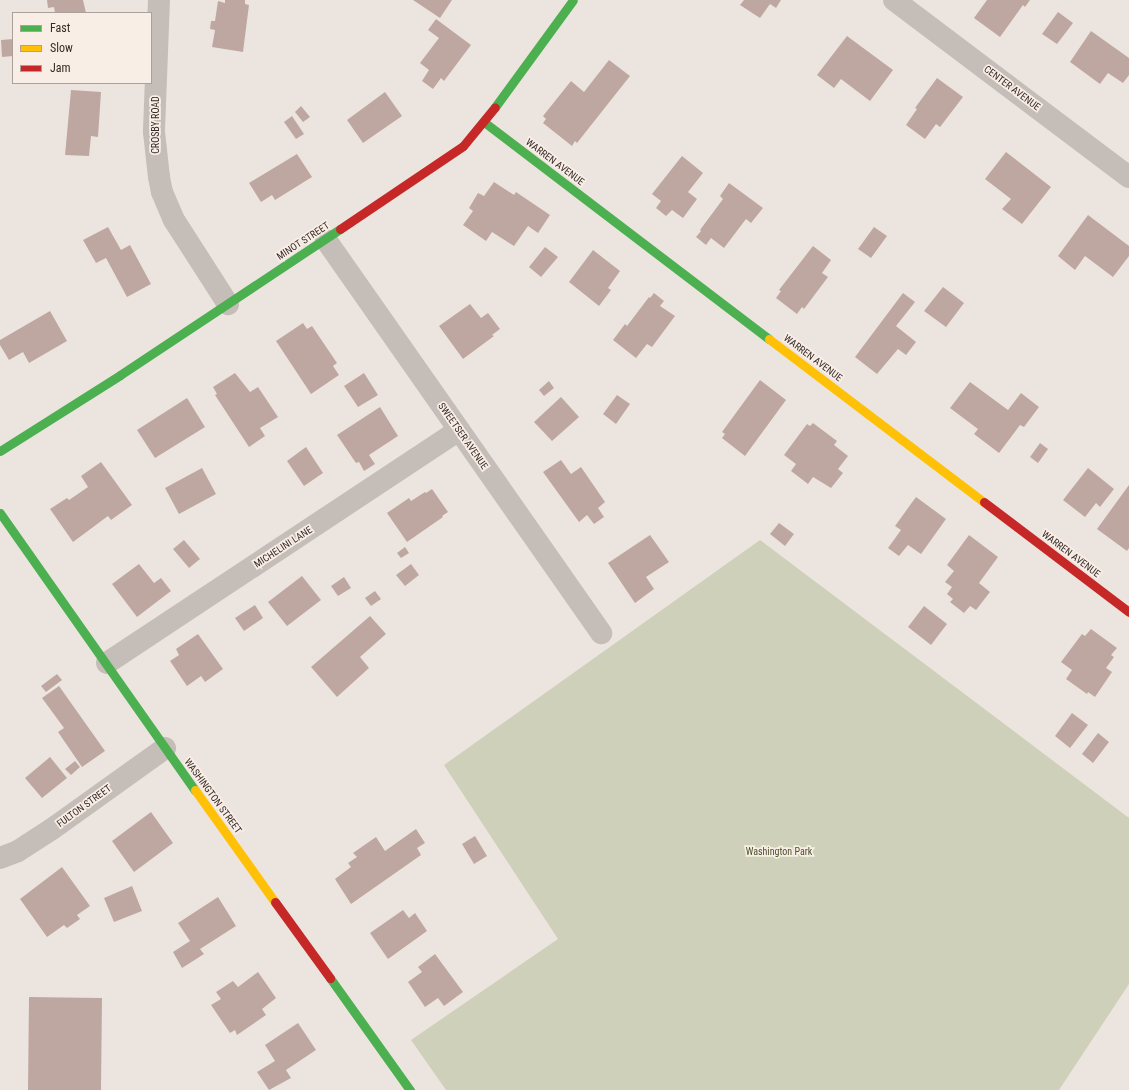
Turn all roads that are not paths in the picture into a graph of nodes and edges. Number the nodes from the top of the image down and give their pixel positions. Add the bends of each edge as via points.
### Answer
1 (160, 0) edge
2 (574, 0) edge
3 (894, 0) edge
4 (484, 122) junction
5 (1129, 177) edge
6 (326, 240) junction
7 (228, 304) junction
8 (459, 430) junction
9 (0, 451) edge
10 (3, 526) edge
11 (1129, 612) edge
12 (601, 633) dead end
13 (107, 663) junction
14 (165, 748) junction
15 (0, 858) edge
16 (410, 1090) edge

1 - 7 street, CROSBY ROAD via 154,132 159,177 174,220
2 - 4 street, MINOT STREET
3 - 5 street, CENTER AVENUE
4 - 6 street, MINOT STREET via 463,146 446,159
4 - 11 street, WARREN AVENUE
6 - 7 street, MINOT STREET
6 - 8 street, SWEETSER AVENUE
7 - 9 street, MINOT STREET
8 - 12 street, SWEETSER AVENUE
8 - 13 street, MICHELINI LANE
10 - 13 street, WASHINGTON STREET
13 - 14 street, WASHINGTON STREET
14 - 15 street, FULTON STREET via 52,829 18,851
14 - 16 street, WASHINGTON STREET

